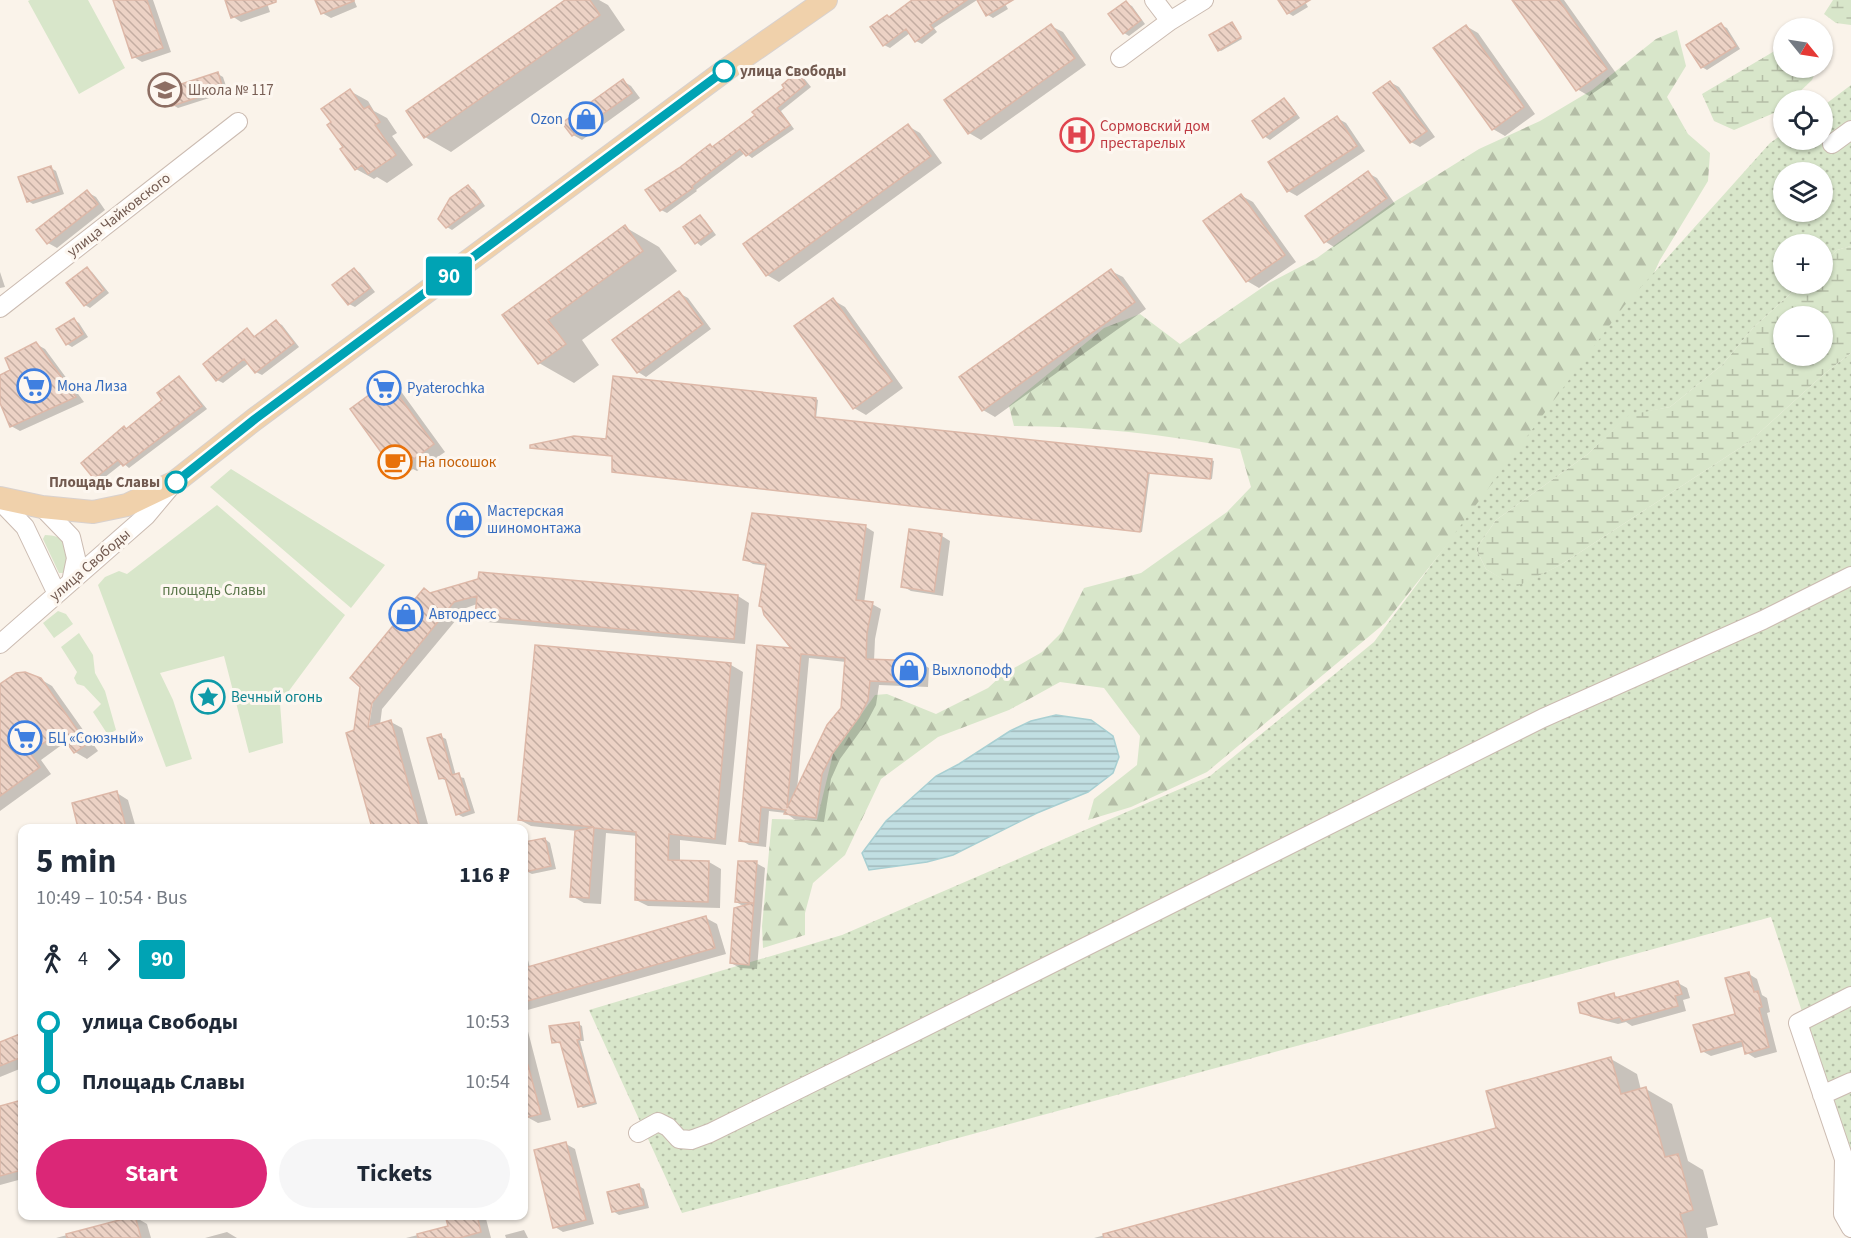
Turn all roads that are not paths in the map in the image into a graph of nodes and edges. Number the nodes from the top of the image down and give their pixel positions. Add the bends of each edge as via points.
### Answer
1 (826, 0) edge
2 (1154, 0) edge
3 (1203, 0) edge
4 (1170, 21) junction
5 (1120, 58) dead end
6 (238, 122) dead end
7 (1851, 130) edge
8 (1833, 143) edge
9 (0, 308) edge
10 (176, 482) junction
11 (0, 499) edge
12 (42, 507) junction
13 (1851, 576) edge
14 (64, 588) junction
15 (0, 644) edge
16 (1851, 996) edge
17 (1851, 1082) edge
18 (1822, 1095) junction
19 (638, 1133) dead end
20 (1851, 1228) edge

1 - 10 main road, улица Свободы via 255,419
2 - 4 street
3 - 4 street
4 - 5 street
6 - 9 street, улица Чайковского
7 - 8 street
10 - 12 main road, улица Свободы via 127,505 93,512
10 - 14 street, улица Свободы via 146,516
11 - 12 main road, улица Свободы
11 - 14 street via 25,527
12 - 14 street via 71,537 76,558
13 - 19 street via 1763,620 1543,718 710,1133 684,1140 658,1122
14 - 15 street, улица Свободы
16 - 18 street via 1798,1023
17 - 18 street
18 - 20 street via 1844,1159 1843,1214

